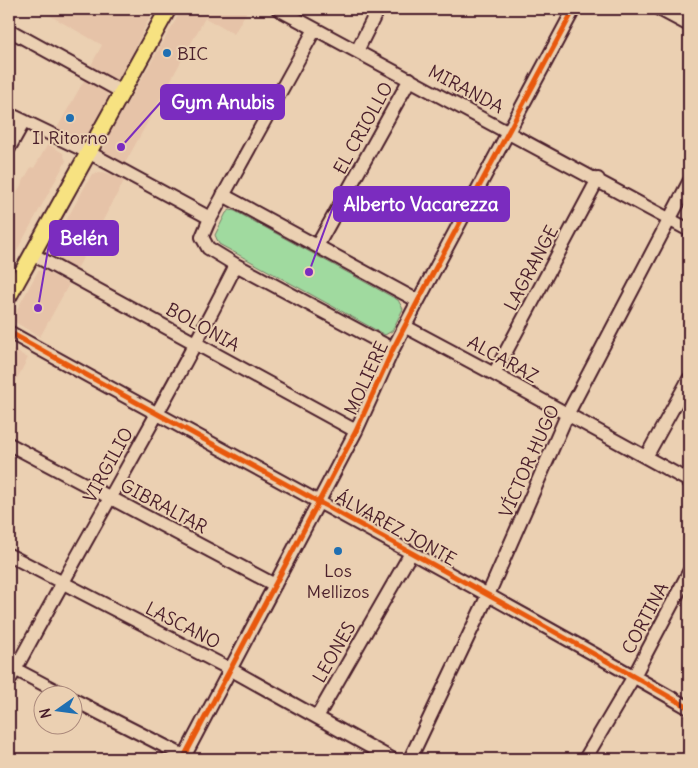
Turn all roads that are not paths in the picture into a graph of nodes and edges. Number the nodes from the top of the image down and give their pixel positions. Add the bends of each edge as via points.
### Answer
1 (168, 9) edge
2 (278, 9) edge
3 (378, 9) edge
4 (574, 9) edge
5 (658, 9) edge
6 (676, 13) edge
7 (689, 26) edge
8 (315, 29) junction
9 (9, 30) edge
10 (356, 50) junction
11 (410, 79) junction
12 (122, 92) junction
13 (9, 114) edge
14 (24, 121) junction
15 (508, 131) junction
16 (9, 148) edge
17 (88, 152) junction
18 (598, 179) junction
19 (689, 182) edge
20 (223, 195) junction
21 (210, 218) junction
22 (670, 219) junction
23 (689, 230) edge
24 (317, 246) junction
25 (32, 254) junction
26 (236, 265) junction
27 (9, 296) edge
28 (418, 301) junction
29 (406, 327) junction
30 (9, 332) edge
31 (197, 343) junction
32 (394, 349) junction
33 (494, 374) junction
34 (689, 379) edge
35 (156, 414) junction
36 (568, 415) junction
37 (356, 431) junction
38 (9, 444) edge
39 (646, 457) junction
40 (689, 481) edge
41 (110, 498) junction
42 (319, 501) junction
43 (411, 552) junction
44 (9, 555) edge
45 (689, 572) edge
46 (62, 583) junction
47 (276, 585) junction
48 (488, 595) junction
49 (12, 668) edge
50 (230, 669) junction
51 (634, 676) junction
52 (9, 681) edge
53 (47, 686) edge
54 (82, 704) edge
55 (689, 708) edge
56 (317, 717) junction
57 (186, 758) edge
58 (392, 759) edge
59 (410, 759) edge
60 (585, 759) edge

1 - 12 main road
2 - 8 street, MIRANDA
3 - 10 street
4 - 15 street, MOLIERE
5 - 6 street
6 - 7 street
8 - 10 street, MIRANDA
8 - 20 street
9 - 12 street
10 - 11 street, MIRANDA
11 - 15 street, MIRANDA
11 - 24 street, EL CRIOLLO
12 - 17 main road
13 - 14 street
14 - 16 street
14 - 17 street
15 - 18 street, MIRANDA
15 - 28 street, MOLIERE
17 - 21 street
17 - 25 main road
18 - 22 street, MIRANDA
18 - 33 street, LAGRANGE
19 - 22 street, VÍCTOR HUGO
20 - 21 street
20 - 24 street
21 - 26 street via 202,234 203,240 208,248
22 - 23 street, MIRANDA
22 - 36 street, VÍCTOR HUGO
24 - 28 street
25 - 27 main road
25 - 31 street, BOLONIA
26 - 31 street, VIRGILIO
26 - 32 street
28 - 29 street, MOLIERE
29 - 32 street, MOLIERE
29 - 33 street, ALCARAZ
30 - 35 street, ÁLVAREZ JONTE
31 - 35 street, VIRGILIO
31 - 37 street, BOLONIA
32 - 37 street, MOLIERE
33 - 36 street, ALCARAZ
34 - 39 street
35 - 41 street, VIRGILIO
35 - 42 street, ÁLVAREZ JONTE
36 - 39 street, ALCARAZ
36 - 48 street, VÍCTOR HUGO
37 - 42 street, MOLIERE
38 - 41 street, GIBRALTAR
39 - 40 street, ALCARAZ
41 - 46 street, VIRGILIO
41 - 47 street, GIBRALTAR
42 - 43 street, ÁLVAREZ JONTE
42 - 47 street, MOLIERE
43 - 48 street, ÁLVAREZ JONTE
43 - 56 street, LEONES
44 - 46 street, LASCANO
45 - 51 street, CORTINA
46 - 49 street, VIRGILIO
46 - 50 street, LASCANO
47 - 50 street, MOLIERE
48 - 51 street, ÁLVAREZ JONTE
48 - 59 street, VÍCTOR HUGO
49 - 52 street, VIRGILIO
49 - 53 street
50 - 56 street, LASCANO
50 - 57 street, MOLIERE
51 - 55 street, ÁLVAREZ JONTE
51 - 60 street, CORTINA
54 - 57 street
56 - 58 street, LASCANO

